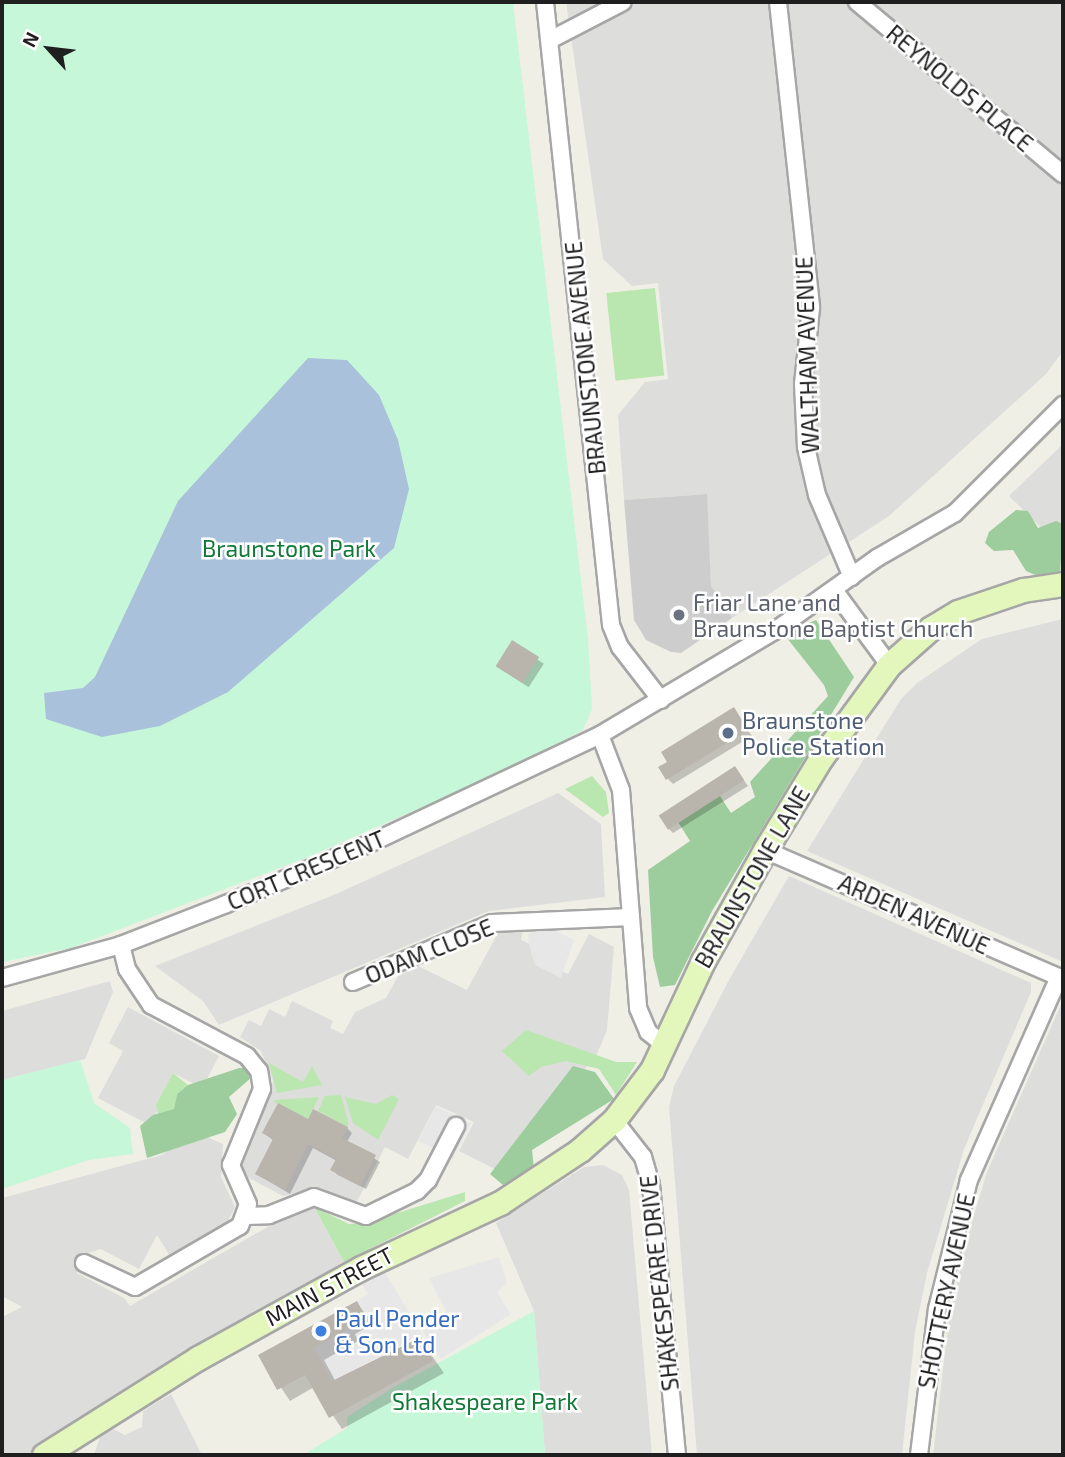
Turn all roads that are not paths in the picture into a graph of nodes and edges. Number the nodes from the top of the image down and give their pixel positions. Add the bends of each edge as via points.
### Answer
1 (545, 2) edge
2 (623, 2) edge
3 (778, 2) edge
4 (857, 2) edge
5 (550, 40) junction
6 (1063, 174) edge
7 (1063, 405) edge
8 (852, 577) junction
9 (1063, 584) edge
10 (834, 590) junction
11 (889, 665) junction
12 (661, 700) junction
13 (600, 735) junction
14 (765, 850) junction
15 (631, 917) junction
16 (121, 944) junction
17 (2, 978) edge
18 (1061, 978) edge
19 (353, 982) dead end
20 (662, 1043) junction
21 (614, 1120) junction
22 (456, 1126) dead end
23 (246, 1216) junction
24 (84, 1264) dead end
25 (55, 1452) edge
26 (677, 1455) edge
27 (919, 1455) edge

1 - 5 street, BRAUNSTONE AVENUE
2 - 5 street
3 - 8 street, WALTHAM AVENUE via 811,308 803,384 807,447 817,495
4 - 6 street, REYNOLDS PLACE
5 - 12 street, BRAUNSTONE AVENUE via 611,625 620,647
7 - 8 street, CORT CRESCENT via 955,513
8 - 10 street, CORT CRESCENT
9 - 11 street, BRAUNSTONE LANE via 1024,590 958,612 931,628
10 - 11 street
10 - 12 street, CORT CRESCENT
11 - 14 street, BRAUNSTONE LANE via 821,758
12 - 13 street, CORT CRESCENT
13 - 15 street via 621,790
13 - 16 street, CORT CRESCENT via 375,841
14 - 18 street, ARDEN AVENUE
14 - 20 street, BRAUNSTONE LANE
15 - 19 street, ODAM CLOSE via 492,923
15 - 20 street via 638,1008 648,1032
16 - 17 street, CORT CRESCENT
16 - 23 street via 127,969 151,1005 247,1056 260,1071 260,1098 231,1165 248,1204
18 - 27 street, SHOTTERY AVENUE via 969,1180 937,1309 920,1416
20 - 21 street, BRAUNSTONE LANE via 652,1070
21 - 25 street, MAIN STREET via 516,1194 361,1268 198,1358
21 - 26 street, SHAKESPEARE DRIVE via 643,1157 651,1185
22 - 23 street via 428,1180 417,1191 366,1216 314,1197 270,1215
23 - 24 street via 228,1236 135,1287

